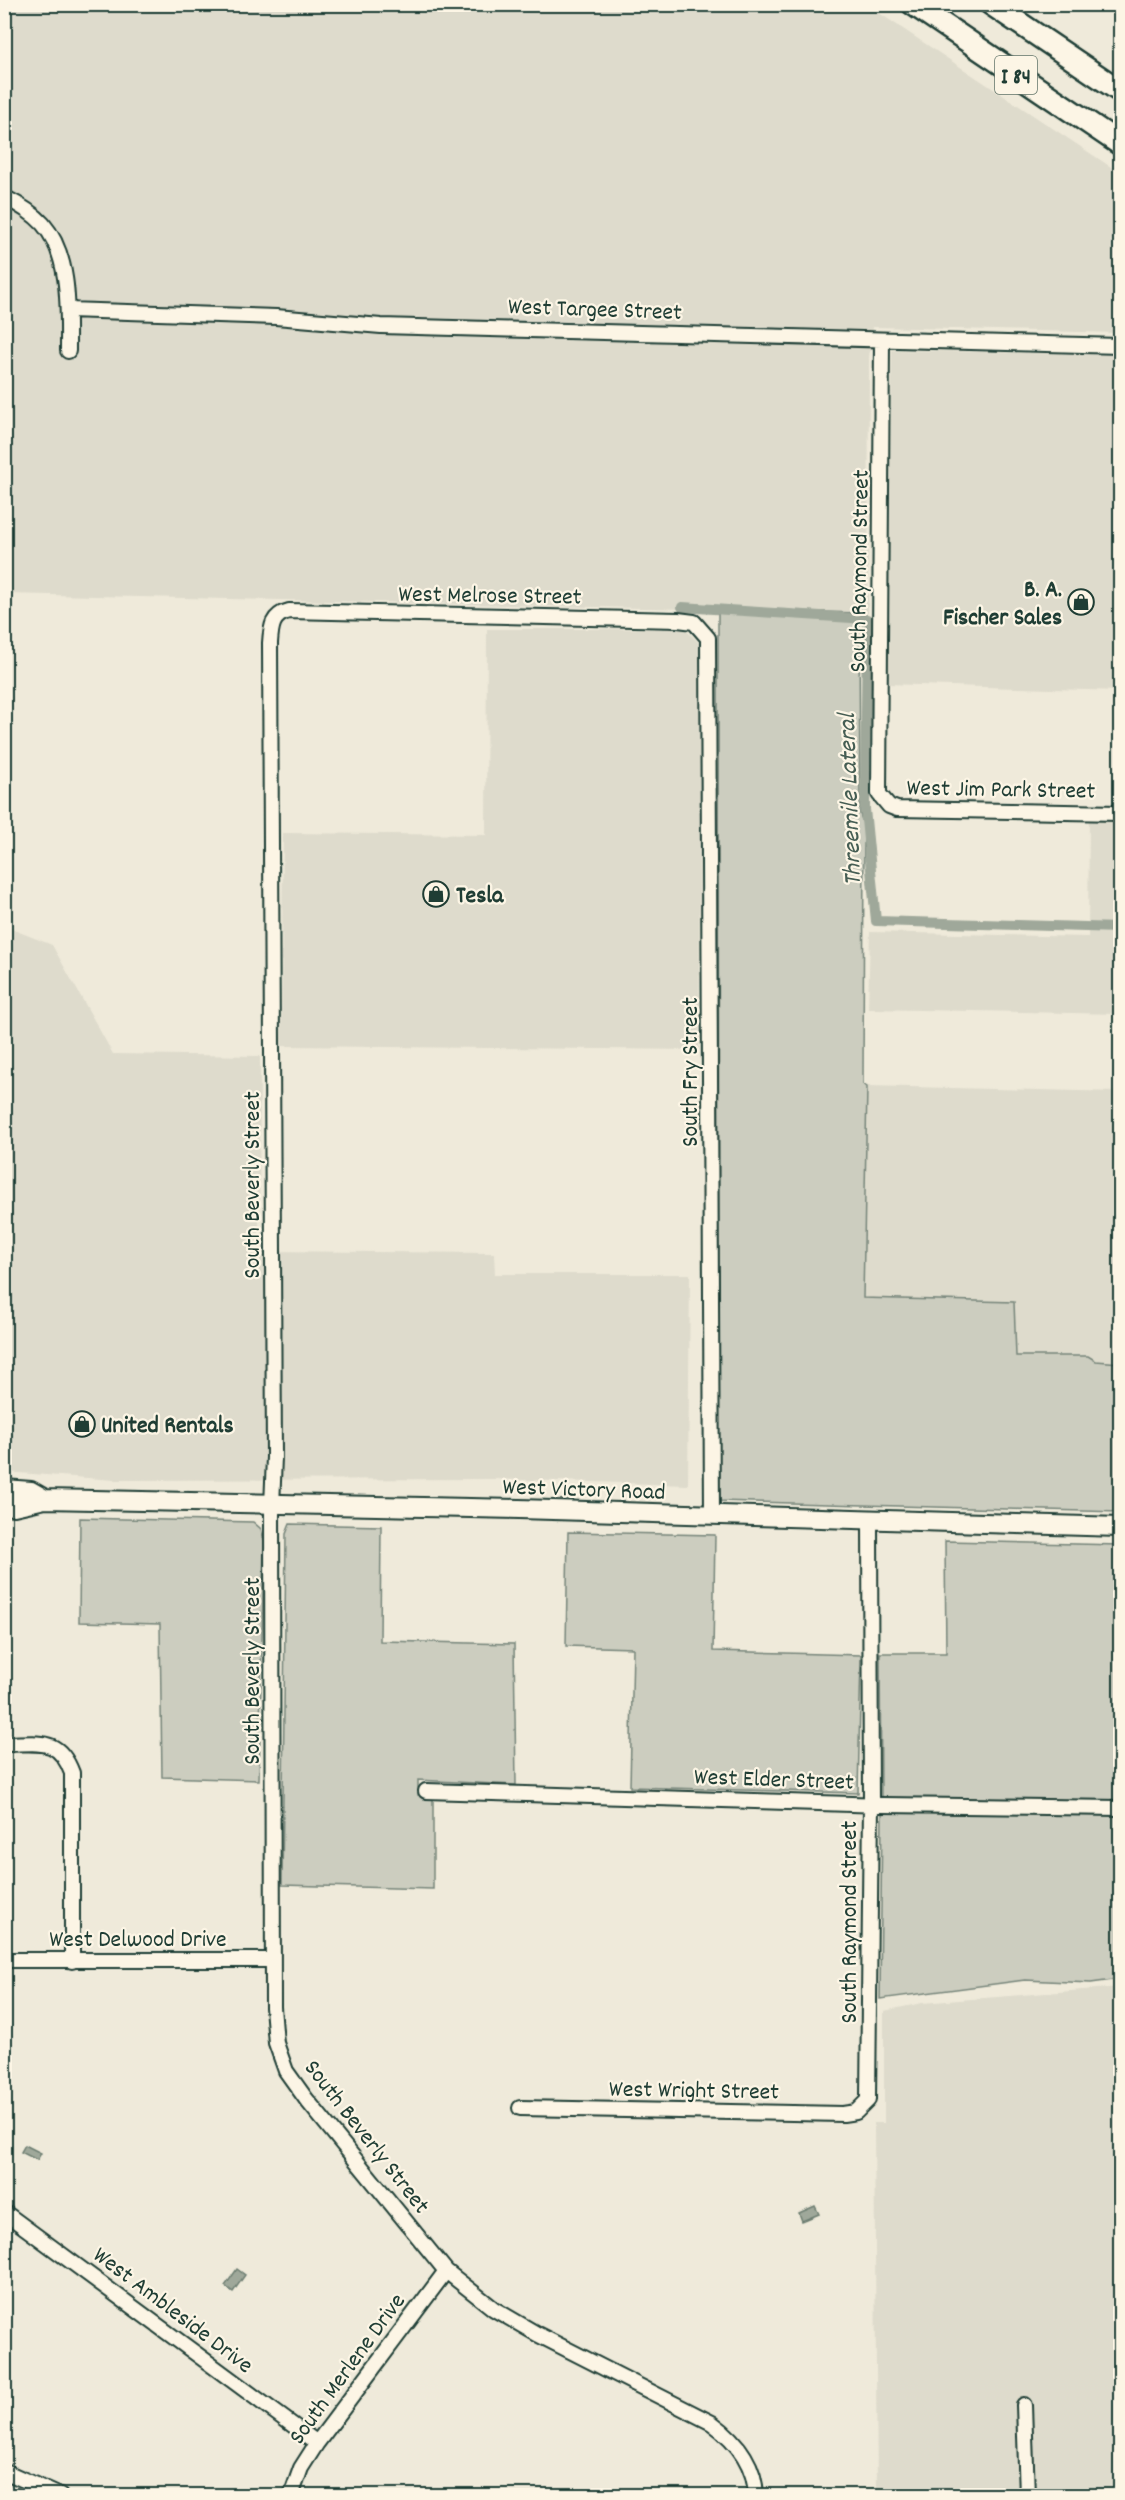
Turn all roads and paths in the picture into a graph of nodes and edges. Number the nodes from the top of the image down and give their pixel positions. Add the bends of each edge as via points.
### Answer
1 (913, 4) edge
2 (991, 4) edge
3 (1120, 91) edge
4 (1120, 144) edge
5 (4, 197) edge
6 (68, 310) junction
7 (882, 340) junction
8 (1120, 346) edge
9 (68, 351) dead end
10 (275, 617) joint
11 (702, 630) joint
12 (883, 801) joint
13 (1120, 813) edge
14 (4, 1489) edge
15 (45, 1499) junction
16 (4, 1505) edge
17 (272, 1506) junction
18 (712, 1516) junction
19 (870, 1521) junction
20 (1120, 1527) edge
21 (4, 1744) edge
22 (426, 1791) dead end
23 (871, 1803) junction
24 (1120, 1808) edge
25 (4, 1960) edge
26 (271, 1960) junction
27 (72, 1961) junction
28 (864, 2106) joint
29 (520, 2108) dead end
30 (4, 2211) edge
31 (446, 2271) junction
32 (1024, 2405) dead end
33 (317, 2443) junction
34 (4, 2471) edge
35 (60, 2496) edge
36 (291, 2496) edge
37 (756, 2496) edge
38 (1027, 2496) edge

1 - 4 highway, I 84
2 - 3 highway, I 84
5 - 6 street via 43,223 51,235 68,287
6 - 7 street, West Targee Street via 276,317 381,326
6 - 9 street
7 - 8 street, West Targee Street
7 - 12 street, South Raymond Street via 878,788
10 - 11 street, West Melrose Street via 289,611 678,620 694,622
10 - 17 street, South Beverly Street via 270,643
11 - 18 street, South Fry Street via 709,647
12 - 13 street, West Jim Park Street via 897,809
14 - 15 main road, West Victory Road via 31,1491
15 - 16 main road, West Victory Road
15 - 17 main road, West Victory Road
17 - 18 main road, West Victory Road
17 - 26 street, South Beverly Street
18 - 19 main road, West Victory Road
19 - 20 main road, West Victory Road
19 - 23 street, South Raymond Street
21 - 27 street via 44,1744 56,1748 66,1756 72,1773
22 - 23 street, West Elder Street
23 - 24 street, West Elder Street
23 - 28 street, South Raymond Street via 869,2094
25 - 27 street, West Delwood Drive
26 - 27 street, West Delwood Drive
26 - 31 street, South Beverly Street via 276,2043 286,2071
28 - 29 street, West Wright Street via 843,2114
30 - 33 street, West Ambleside Drive
31 - 33 street, South Merlene Drive
31 - 37 street, South Beverly Street via 494,2309 537,2334 729,2435 752,2473
32 - 38 street
33 - 36 street, South Merlene Drive via 301,2468
34 - 35 street

